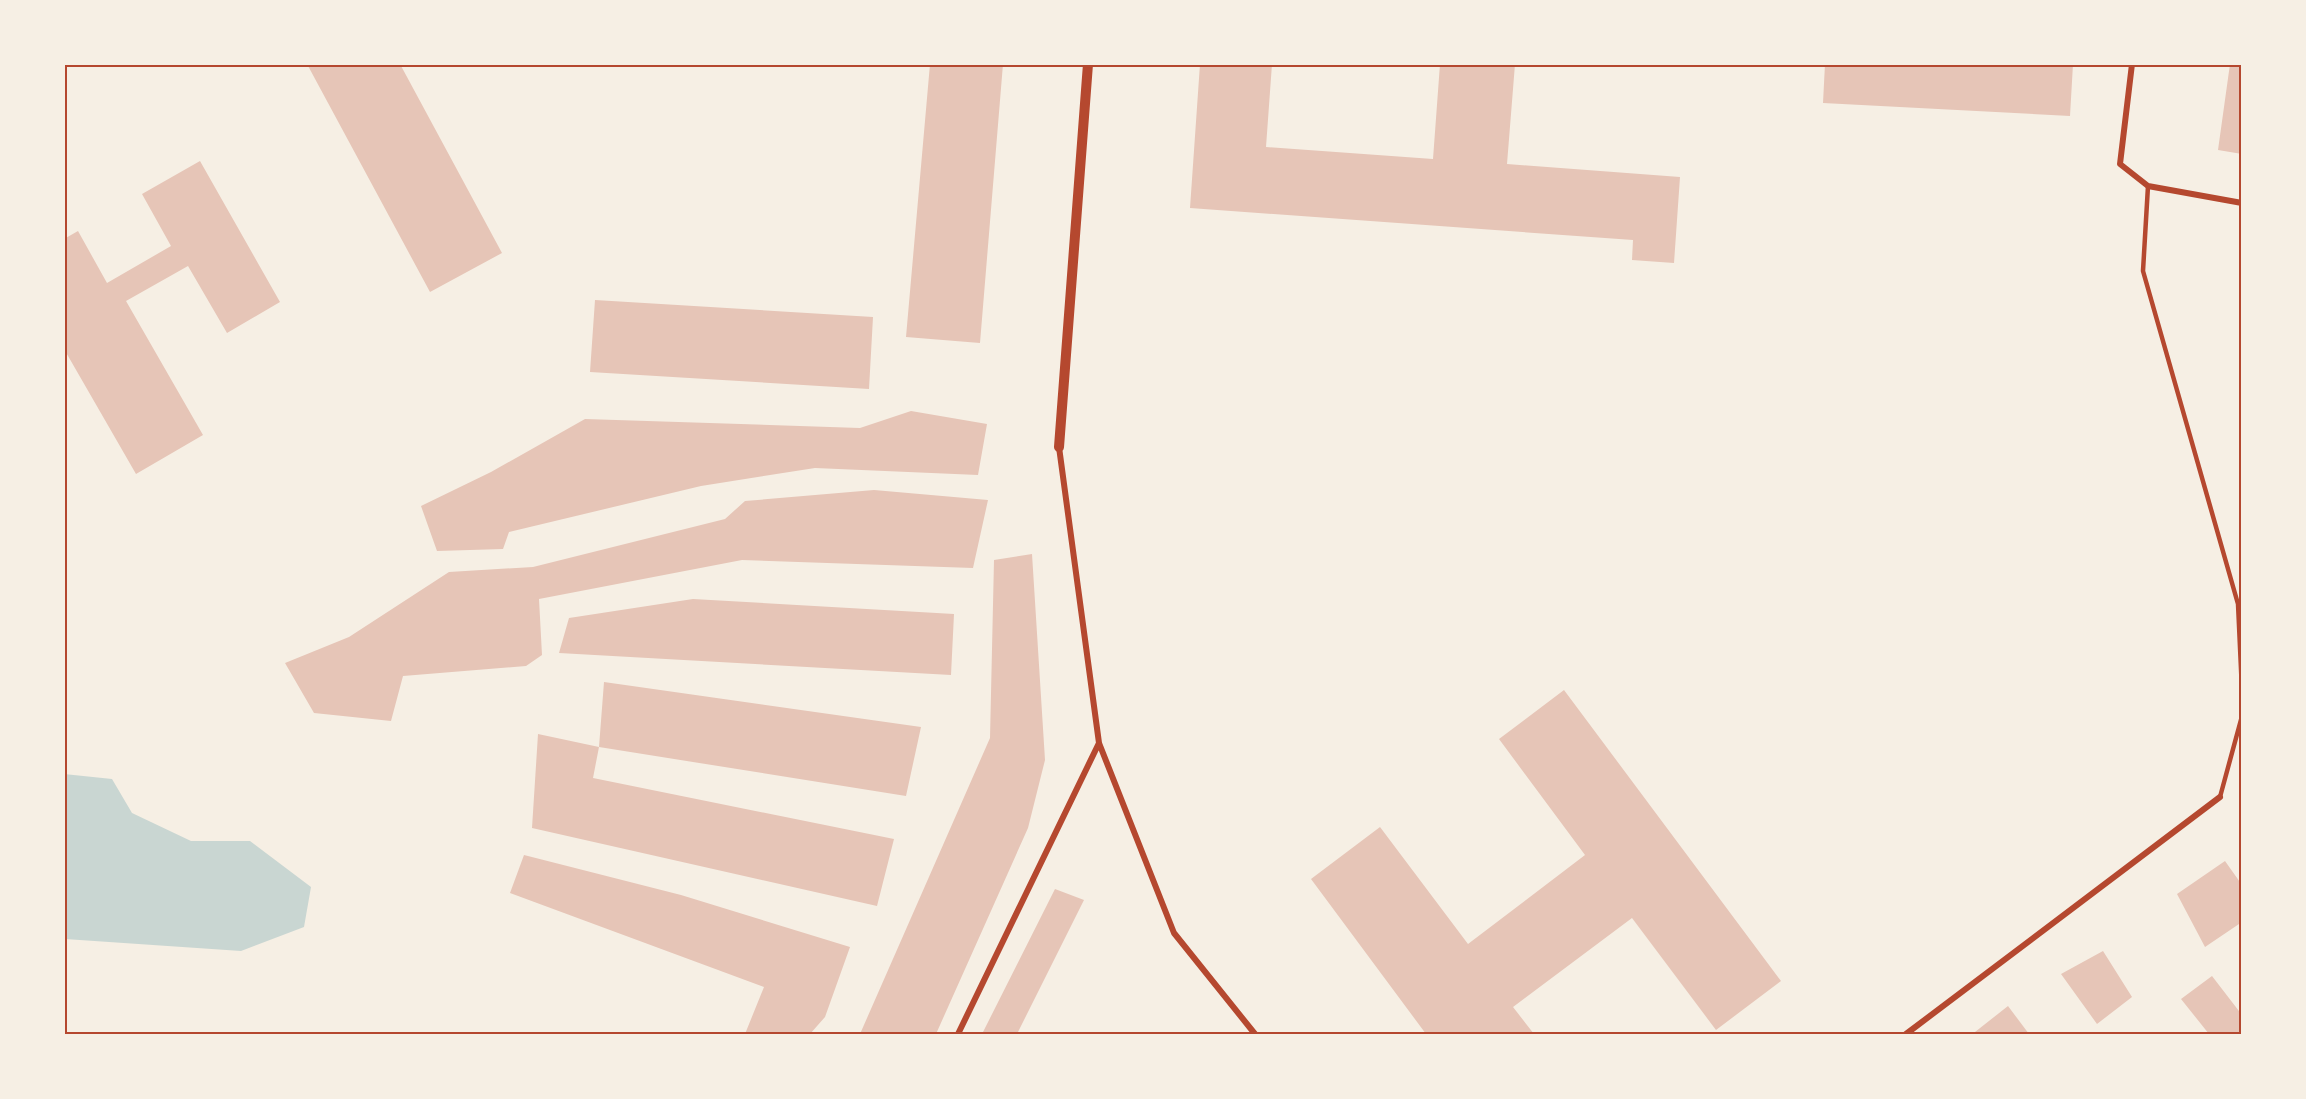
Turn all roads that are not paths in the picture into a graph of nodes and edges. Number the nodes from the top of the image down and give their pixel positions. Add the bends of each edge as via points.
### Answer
1 (1088, 64) edge
2 (2132, 64) edge
3 (2148, 186) junction
4 (2241, 203) edge
5 (1059, 447) joint
6 (2234, 591) junction
7 (2241, 593) edge
8 (2241, 691) edge
9 (2241, 716) edge
10 (1099, 743) junction
11 (2220, 797) joint
12 (958, 1035) edge
13 (1255, 1035) edge
14 (1906, 1035) edge

1 - 5 street
2 - 3 street via 2120,164
3 - 4 street
3 - 6 lane via 2143,271
5 - 10 street
6 - 7 lane
6 - 8 lane via 2238,604
9 - 11 lane
10 - 12 street
10 - 13 street via 1174,933
11 - 14 street

